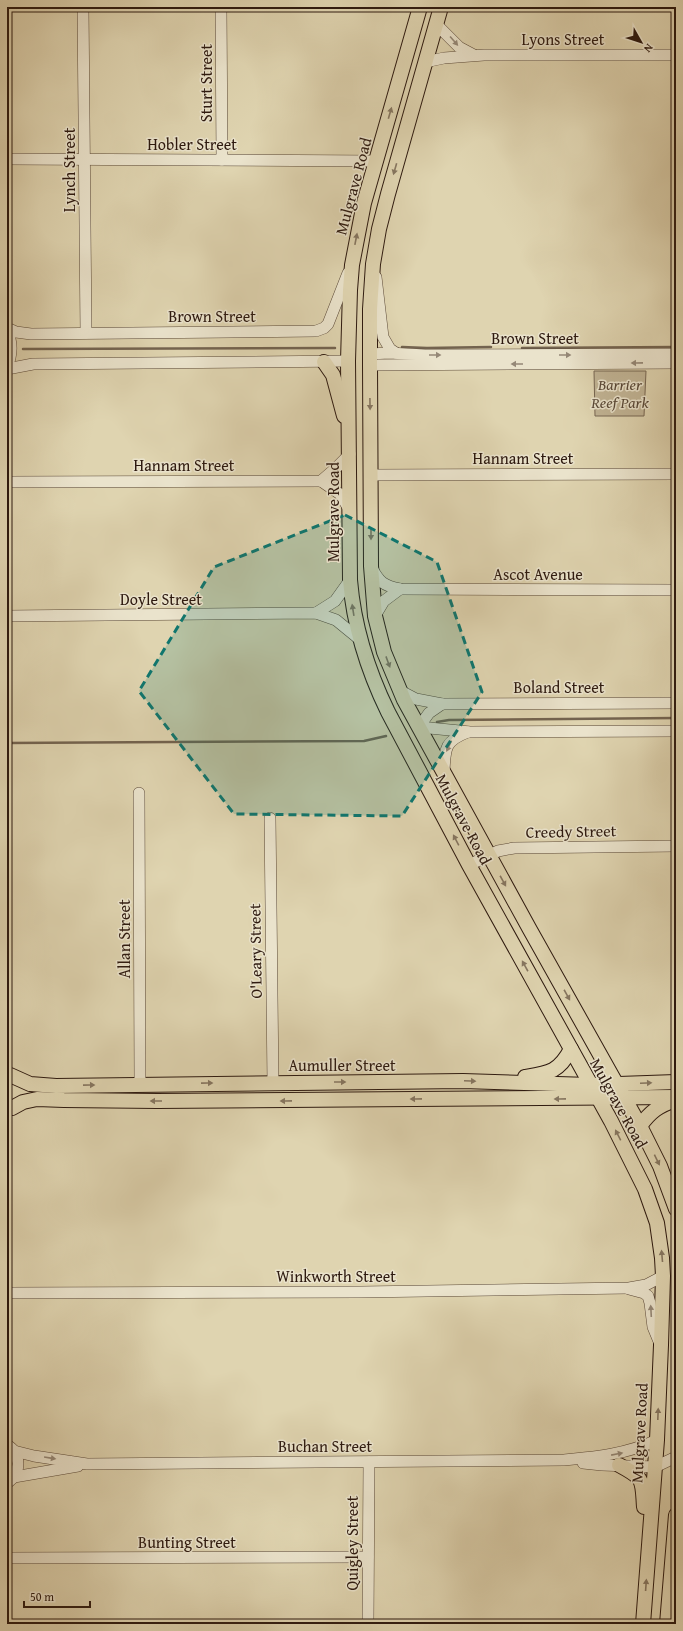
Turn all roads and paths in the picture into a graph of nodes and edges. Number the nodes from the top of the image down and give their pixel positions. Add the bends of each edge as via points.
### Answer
1 (84, 7) edge
2 (222, 7) edge
3 (441, 7) edge
4 (418, 8) edge
5 (436, 24) junction
6 (676, 55) edge
7 (474, 56) junction
8 (425, 62) junction
9 (7, 159) edge
10 (85, 160) junction
11 (222, 160) junction
12 (376, 161) junction
13 (373, 264) junction
14 (352, 265) junction
15 (7, 328) edge
16 (7, 331) edge
17 (86, 333) junction
18 (31, 334) junction
19 (11, 349) junction
20 (396, 353) junction
21 (676, 354) edge
22 (370, 359) junction
23 (348, 361) junction
24 (324, 362) junction
25 (676, 363) edge
26 (33, 364) junction
27 (7, 368) edge
28 (349, 435) junction
29 (350, 454) junction
30 (676, 474) edge
31 (371, 475) junction
32 (321, 481) junction
33 (7, 482) edge
34 (350, 511) junction
35 (371, 566) junction
36 (350, 580) junction
37 (400, 589) junction
38 (676, 590) edge
39 (316, 613) junction
40 (7, 616) edge
41 (375, 616) junction
42 (358, 638) junction
43 (399, 690) junction
44 (676, 703) edge
45 (442, 704) junction
46 (419, 727) junction
47 (676, 731) edge
48 (470, 732) junction
49 (444, 772) junction
50 (139, 793) dead end
51 (270, 818) dead end
52 (676, 846) edge
53 (489, 855) junction
54 (469, 865) junction
55 (571, 1049) junction
56 (8, 1074) edge
57 (384, 1082) junction
58 (498, 1082) junction
59 (676, 1082) edge
60 (273, 1083) junction
61 (140, 1084) junction
62 (590, 1084) junction
63 (617, 1084) junction
64 (443, 1098) junction
65 (598, 1098) junction
66 (624, 1098) junction
67 (676, 1099) edge
68 (8, 1111) edge
69 (640, 1126) junction
70 (674, 1196) edge
71 (676, 1209) edge
72 (663, 1276) junction
73 (629, 1288) junction
74 (7, 1293) edge
75 (661, 1345) junction
76 (7, 1435) edge
77 (657, 1440) junction
78 (10, 1448) edge
79 (676, 1457) edge
80 (564, 1460) junction
81 (369, 1462) junction
82 (87, 1464) junction
83 (619, 1465) junction
84 (655, 1466) junction
85 (9, 1483) edge
86 (676, 1515) edge
87 (368, 1557) junction
88 (649, 1557) junction
89 (7, 1558) edge
90 (368, 1624) edge
91 (643, 1624) edge
92 (668, 1624) edge

1 - 10 street, Lynch Street
2 - 11 street, Sturt Street
3 - 5 main road, Mulgrave Road
12 -> 4 main road, Mulgrave Road
5 -> 7 street via 458,47
5 - 8 main road, Mulgrave Road
6 - 7 street, Lyons Street
7 - 8 street, Lyons Street
8 -> 13 main road, Mulgrave Road via 381,222
9 - 10 street, Hobler Street
10 - 11 street, Hobler Street
10 - 17 street, Lynch Street
11 - 12 street, Hobler Street
14 -> 12 main road, Mulgrave Road via 359,223
13 - 20 street via 379,296 381,330 388,347
13 - 22 main road, Mulgrave Road
14 - 17 street, Brown Street via 329,322 321,330
14 - 23 main road, Mulgrave Road
15 - 18 street, Brown Street
16 - 19 street
17 - 18 street, Brown Street
18 - 19 street, Brown Street via 19,338
19 - 26 street, Brown Street via 19,359
19 - 27 street
20 -> 21 street, Brown Street
20 - 22 street, Brown Street
22 - 23 main road, Brown Street
25 -> 22 street, Brown Street
22 -> 31 main road, Mulgrave Road
23 - 24 street, Brown Street
23 - 28 main road, Mulgrave Road
24 - 26 street, Brown Street
24 - 28 main road via 334,377
26 - 27 street, Brown Street
28 - 29 main road, Mulgrave Road
29 - 32 street
29 - 34 main road, Mulgrave Road
30 - 31 street, Hannam Street
31 -> 35 main road, Mulgrave Road
32 - 33 street, Hannam Street
32 - 34 street via 340,494
34 - 36 main road, Mulgrave Road
35 - 37 street, Ascot Avenue via 378,580
35 - 41 main road, Mulgrave Road
36 - 39 street via 335,601
42 -> 36 main road, Mulgrave Road
37 - 38 street, Ascot Avenue
37 - 41 street via 384,601
39 - 40 street, Doyle Street
39 - 42 street, Doyle Street via 336,620
41 -> 43 main road, Mulgrave Road via 384,652
54 -> 42 main road, Mulgrave Road via 376,688
43 - 45 street, Boland Street via 416,699
43 - 46 main road, Mulgrave Road
44 - 45 street, Boland Street
45 - 46 street via 430,711
46 - 48 street
46 - 49 main road, Mulgrave Road
47 - 48 street
48 -> 49 street via 449,742
49 - 53 main road, Mulgrave Road
50 - 61 street, Allan Street
51 - 60 street, O'Leary Street
52 - 53 street, Creedy Street via 514,848
53 - 54 street, Creedy Street
53 -> 63 main road, Mulgrave Road
55 -> 54 main road, Mulgrave Road
55 - 58 main road via 565,1061 547,1073
55 - 62 main road, Mulgrave Road
56 -> 61 main road, Aumuller Street via 24,1082 43,1086
56 - 68 main road via 14,1081 18,1096
57 -> 58 main road, Aumuller Street
60 -> 57 main road, Aumuller Street
57 - 64 main road via 438,1088 442,1090
58 - 62 main road, Aumuller Street
63 -> 59 main road, Aumuller Street
61 -> 60 main road, Aumuller Street
62 - 63 main road, Aumuller Street
62 - 65 main road, Mulgrave Road
63 - 66 main road, Mulgrave Road
65 -> 64 main road
64 -> 68 main road via 165,1101 38,1099 23,1102
65 - 66 main road
72 -> 65 main road, Mulgrave Road via 660,1238 652,1206
66 - 67 main road
66 - 69 main road, Mulgrave Road
67 - 69 main road via 654,1110
69 -> 70 main road, Mulgrave Road
70 - 71 main road, Mulgrave Road
72 - 73 street, Winkworth Street via 646,1285
72 - 75 main road, Mulgrave Road
73 - 74 street, Winkworth Street
75 -> 73 street via 653,1328 648,1296
77 -> 75 main road, Mulgrave Road
76 - 78 street
80 -> 77 street, Buchan Street via 619,1454
77 - 84 main road, Mulgrave Road
78 -> 82 street, Buchan Street
78 - 85 street via 18,1463
79 - 84 street, Buchan Street
80 - 81 street, Buchan Street
80 - 83 street, Buchan Street
81 - 82 street, Buchan Street
81 - 87 street, Quigley Street
82 - 85 street, Buchan Street
83 - 84 street, Buchan Street
83 - 88 main road via 636,1474 643,1485
84 - 88 main road, Mulgrave Road
86 - 92 main road
87 - 89 street, Bunting Street
87 - 90 street, Quigley Street
91 -> 88 main road, Mulgrave Road

